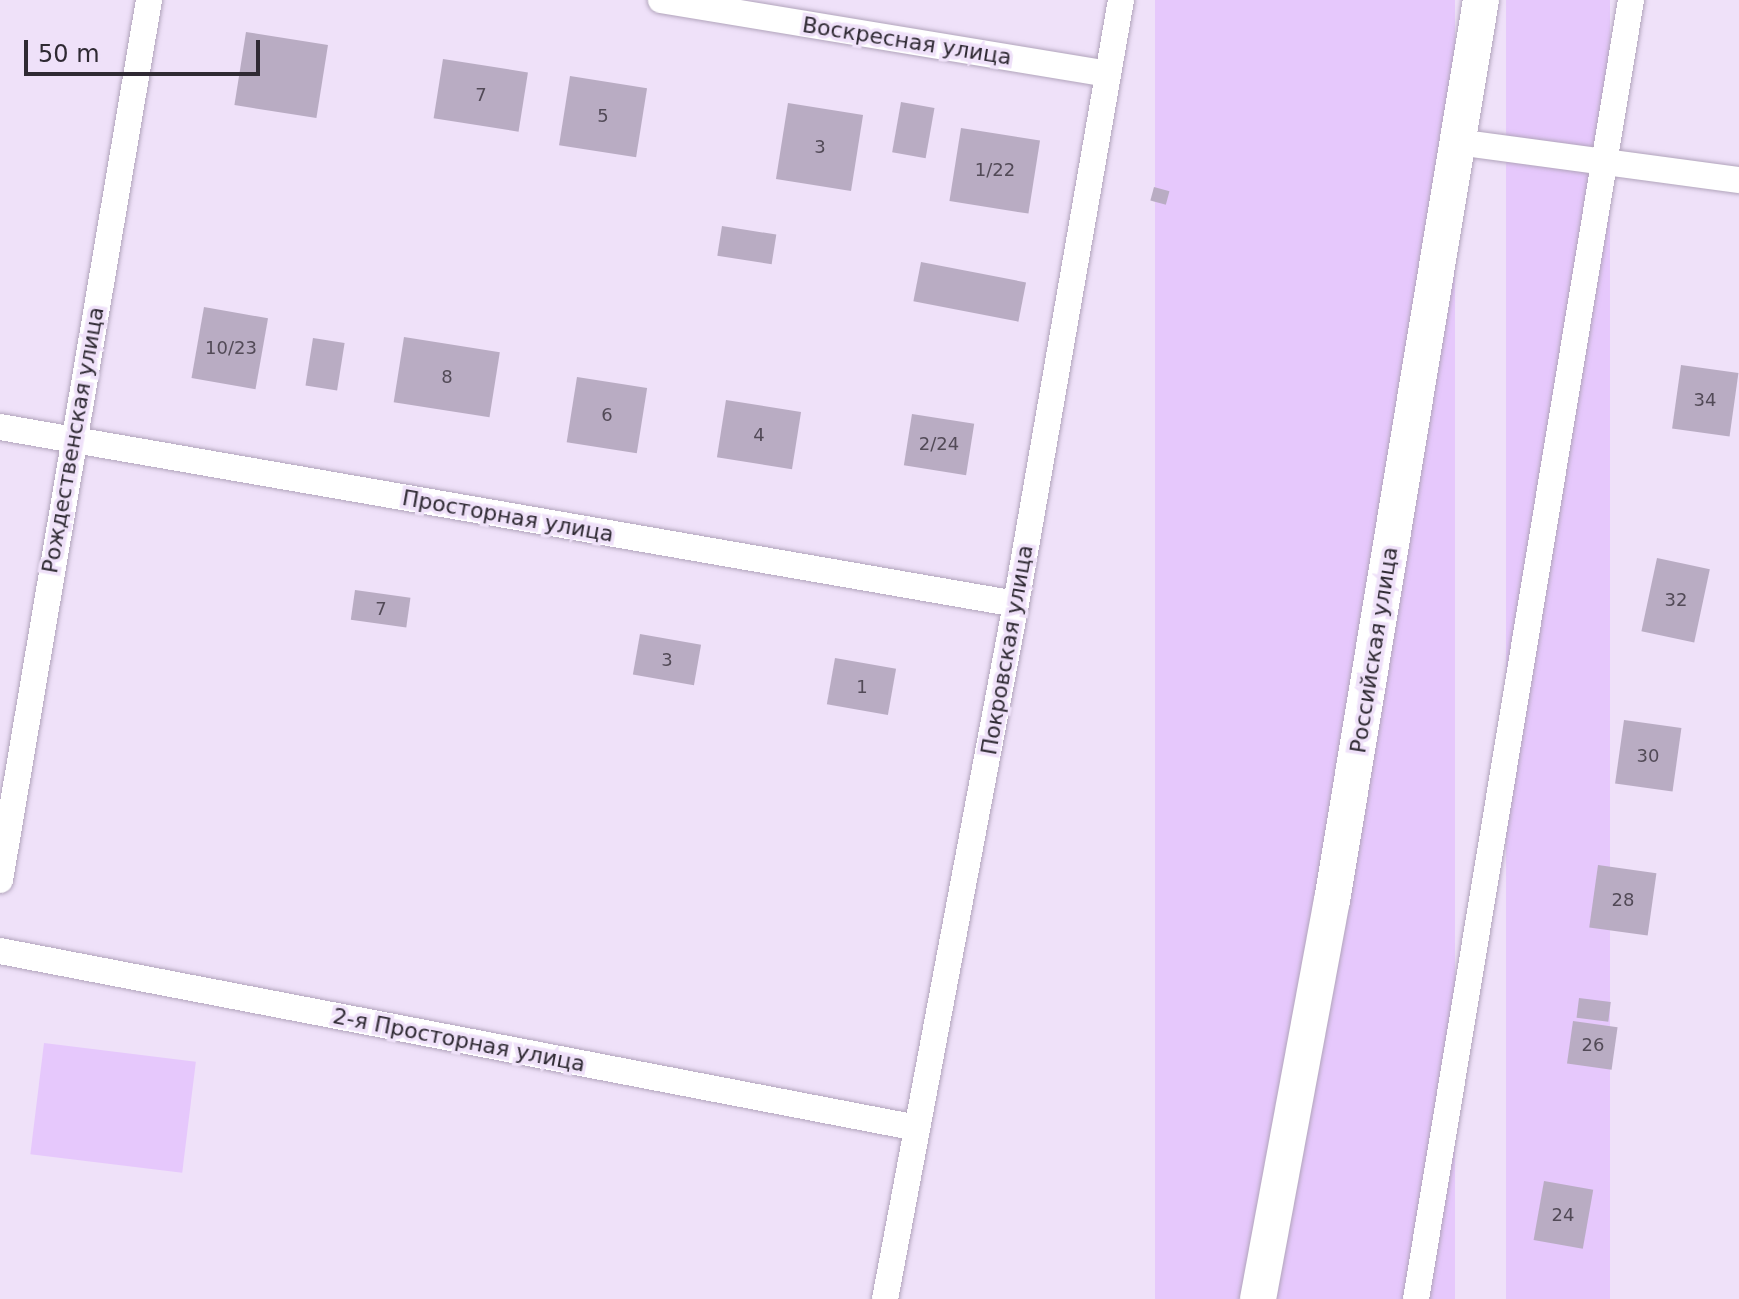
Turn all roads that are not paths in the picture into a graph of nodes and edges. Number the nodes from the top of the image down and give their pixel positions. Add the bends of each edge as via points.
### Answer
1 (149, 0) edge
2 (661, 0) edge
3 (1121, 0) edge
4 (1481, 0) edge
5 (1631, 0) edge
6 (1107, 74) junction
7 (1458, 142) junction
8 (1603, 160) junction
9 (1739, 180) edge
10 (0, 427) edge
11 (72, 441) junction
12 (1016, 604) junction
13 (0, 880) edge
14 (0, 951) edge
15 (917, 1128) junction
16 (885, 1299) edge
17 (1258, 1299) edge
18 (1416, 1299) edge

1 - 11 street, Рождественская улица
2 - 6 street, Воскресная улица
3 - 6 street, Покровская улица
4 - 7 main road, Российская улица
5 - 8 street
6 - 12 street, Покровская улица
7 - 8 street
7 - 17 main road, Российская улица via 1332,901
8 - 9 street
8 - 18 street
10 - 11 street, Просторная улица
11 - 12 street, Просторная улица
11 - 13 street, Рождественская улица
12 - 15 street, Покровская улица
14 - 15 street, 2-я Просторная улица
15 - 16 street, Покровская улица

